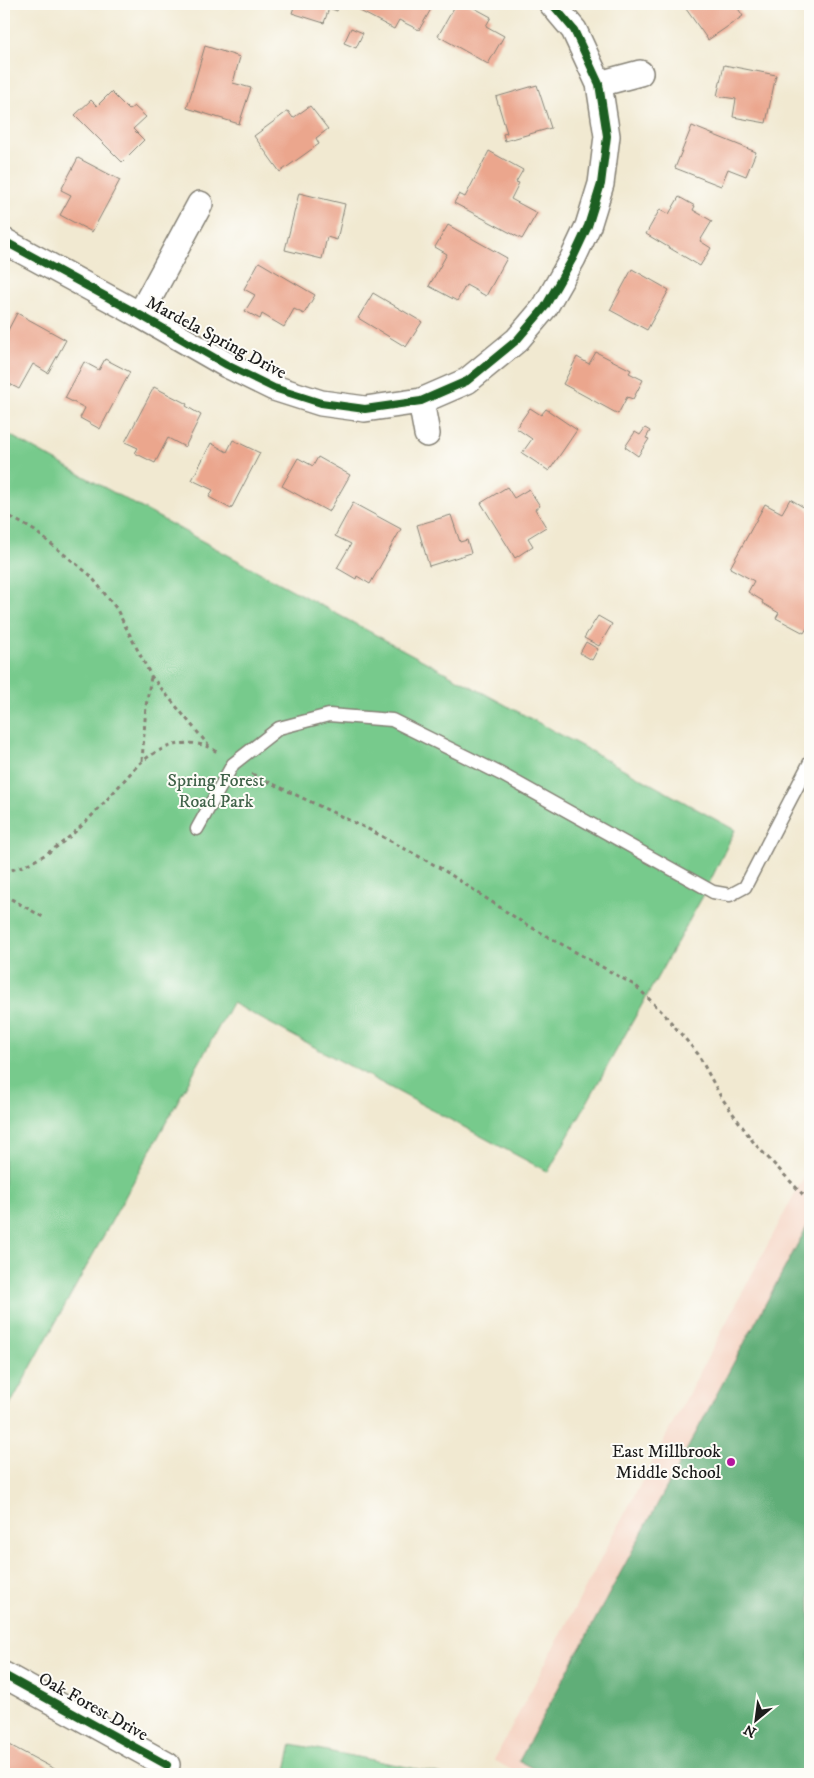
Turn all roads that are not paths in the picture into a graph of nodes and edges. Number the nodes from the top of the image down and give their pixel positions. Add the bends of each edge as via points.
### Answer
1 (552, 4) edge
2 (640, 73) dead end
3 (599, 84) junction
4 (200, 204) dead end
5 (4, 241) edge
6 (140, 315) junction
7 (421, 401) junction
8 (427, 434) dead end
9 (810, 762) edge
10 (197, 829) dead end
11 (4, 1675) edge
12 (167, 1765) dead end

1 - 3 street, Mardela Spring Drive via 574,30
2 - 3 street
3 - 7 street, Mardela Spring Drive via 606,136 601,184 588,226 573,258 545,307 517,340 467,381
4 - 6 street
5 - 6 street, Mardela Spring Drive
6 - 7 street, Mardela Spring Drive via 251,377 321,403 365,409
7 - 8 street
9 - 10 lane via 745,887 730,895 713,892 501,774 392,720 329,715 279,728 232,764
11 - 12 street, Oak Forest Drive

